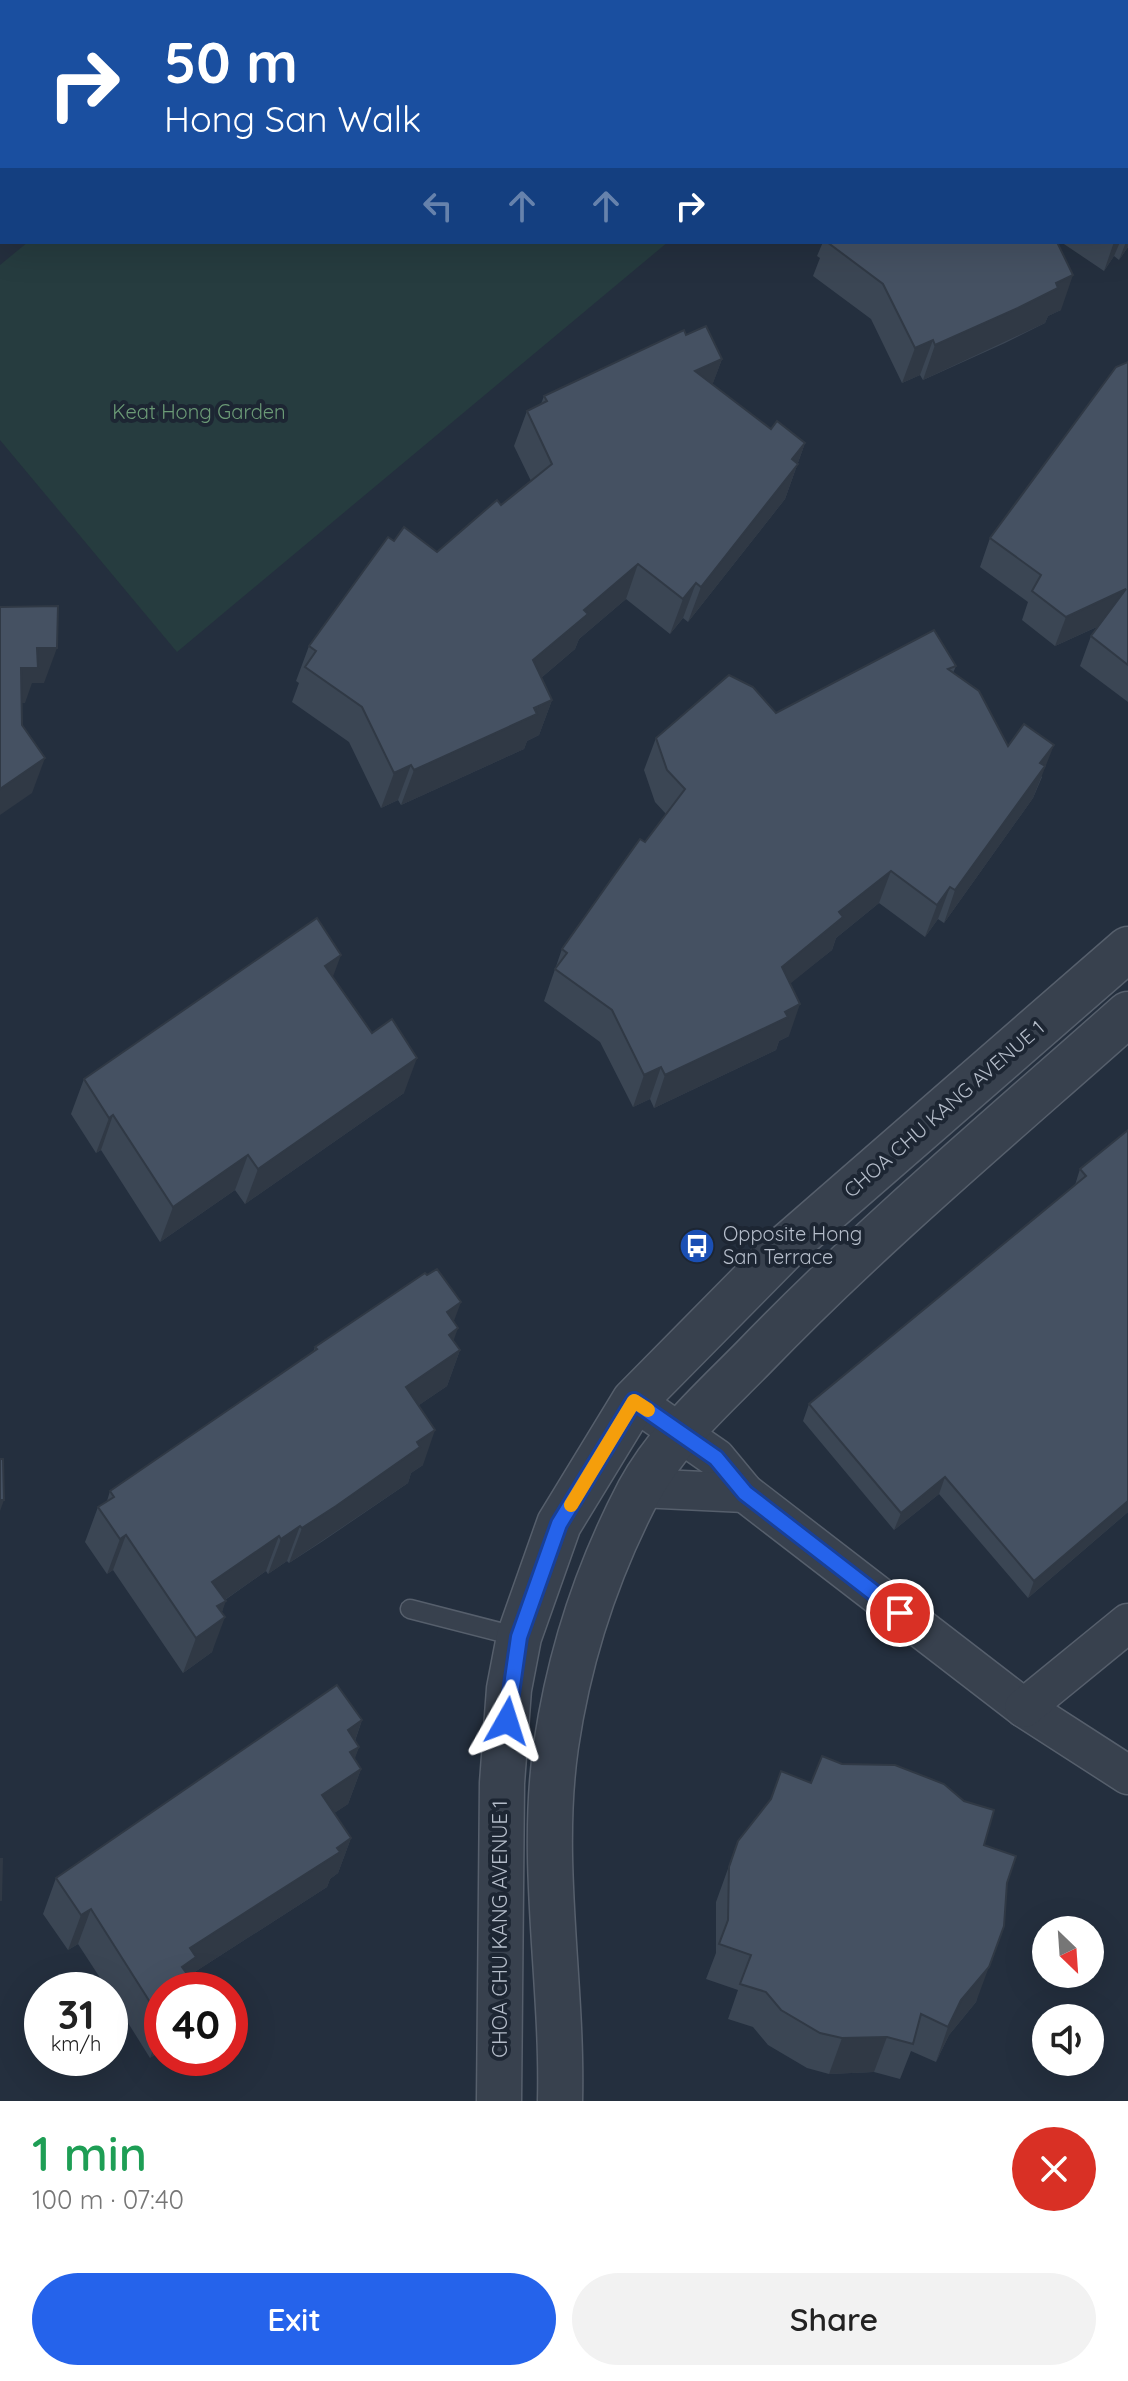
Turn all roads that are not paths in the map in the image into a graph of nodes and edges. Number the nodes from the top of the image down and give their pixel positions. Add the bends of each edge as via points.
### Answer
1 (1128, 949) edge
2 (1128, 1014) edge
3 (634, 1401) junction
4 (682, 1431) junction
5 (640, 1488) junction
6 (745, 1493) junction
7 (410, 1609) dead end
8 (1128, 1623) edge
9 (519, 1637) junction
10 (1024, 1708) junction
11 (1128, 1775) edge
12 (499, 2101) edge
13 (560, 2101) edge

1 - 3 street, CHOA CHU KANG AVENUE 1 via 788,1245
2 - 4 street via 829,1279
3 - 4 street
3 - 9 street, CHOA CHU KANG AVENUE 1 via 559,1524
4 - 5 street
4 - 6 street via 716,1458
5 - 6 street
5 - 13 street via 575,1648 556,1748 549,1837
6 - 10 street
7 - 9 lane
8 - 10 street
9 - 12 street, CHOA CHU KANG AVENUE 1 via 502,1783
10 - 11 street

